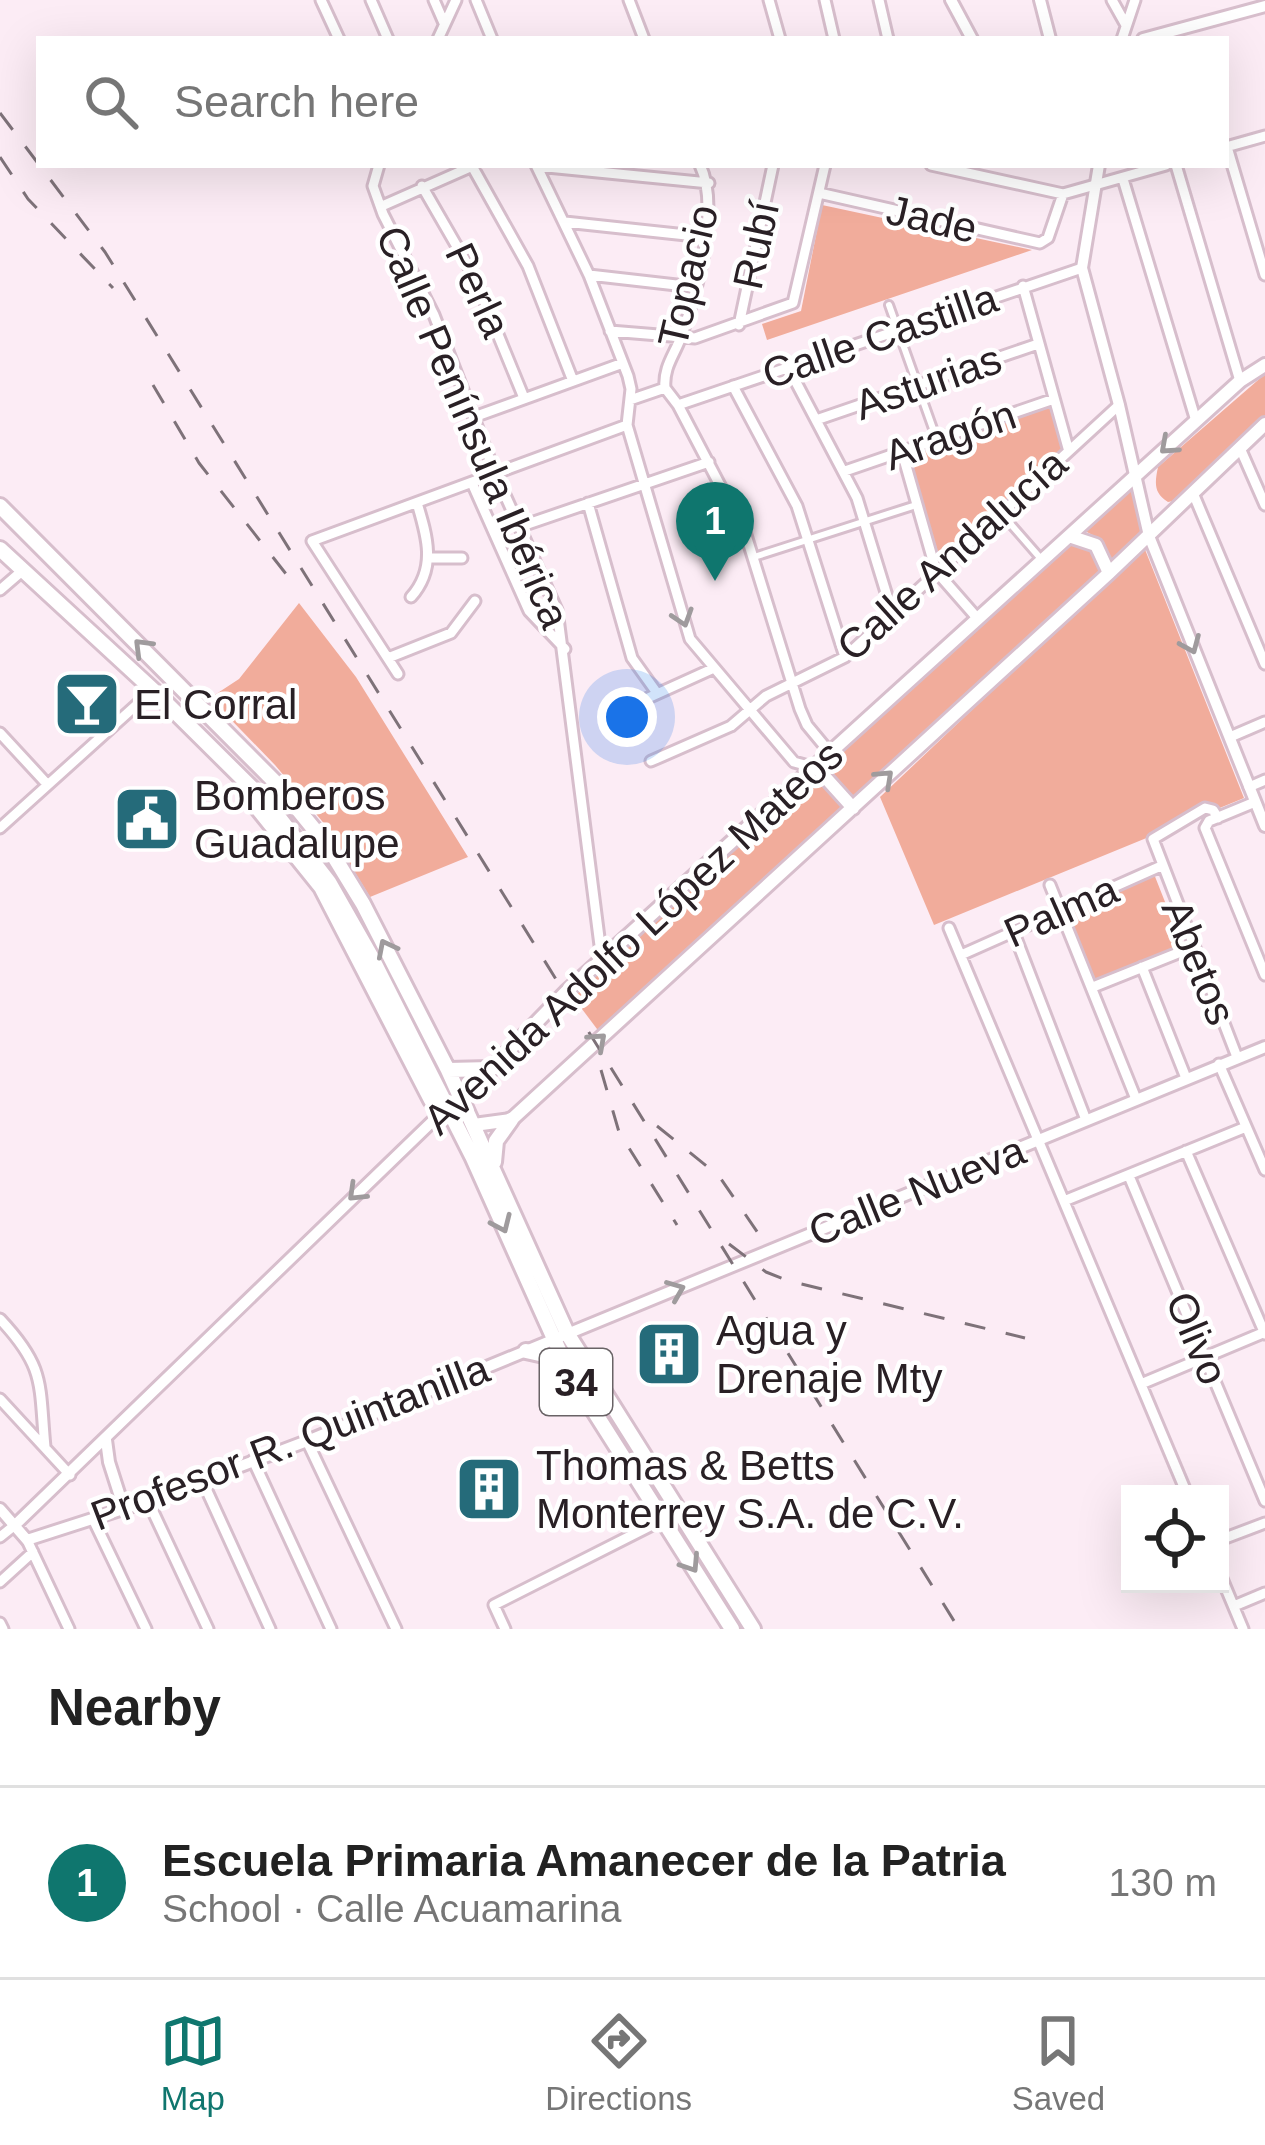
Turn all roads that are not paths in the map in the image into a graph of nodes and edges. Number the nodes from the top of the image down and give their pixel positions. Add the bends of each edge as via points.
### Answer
1 (321, 0) edge
2 (370, 0) edge
3 (434, 0) edge
4 (456, 0) edge
5 (476, 0) edge
6 (629, 0) edge
7 (768, 0) edge
8 (824, 0) edge
9 (879, 0) edge
10 (950, 0) edge
11 (1040, 0) edge
12 (1112, 0) edge
13 (1136, 0) edge
14 (1223, 0) edge
15 (1265, 6) edge
16 (1228, 16) junction
17 (444, 24) junction
18 (1126, 25) junction
19 (338, 36) edge
20 (387, 36) edge
21 (439, 36) edge
22 (491, 36) edge
23 (643, 36) edge
24 (778, 36) edge
25 (833, 36) edge
26 (887, 36) edge
27 (970, 36) edge
28 (1049, 36) edge
29 (1123, 36) edge
30 (1151, 36) edge
31 (1265, 136) edge
32 (1229, 146) edge
33 (1229, 154) edge
34 (378, 168) edge
35 (469, 168) edge
36 (475, 168) edge
37 (538, 168) edge
38 (566, 168) edge
39 (702, 168) edge
40 (771, 168) edge
41 (824, 168) edge
42 (945, 168) edge
43 (1096, 168) edge
44 (1156, 168) edge
45 (1177, 168) edge
46 (1123, 178) junction
47 (709, 183) junction
48 (422, 186) junction
49 (1096, 188) junction
50 (819, 194) junction
51 (1063, 194) junction
52 (382, 206) junction
53 (565, 222) junction
54 (705, 237) junction
55 (1082, 268) junction
56 (589, 275) junction
57 (1265, 275) edge
58 (1023, 286) junction
59 (694, 287) junction
60 (889, 305) dead end
61 (739, 325) junction
62 (896, 330) junction
63 (610, 331) junction
64 (681, 338) junction
65 (1038, 344) junction
66 (623, 364) junction
67 (1265, 365) edge
68 (788, 367) junction
69 (573, 381) junction
70 (1240, 381) junction
71 (733, 386) junction
72 (916, 386) junction
73 (665, 388) junction
74 (524, 398) junction
75 (1054, 399) junction
76 (630, 400) junction
77 (678, 405) junction
78 (1119, 405) junction
79 (474, 417) junction
80 (819, 419) junction
81 (1196, 421) junction
82 (1265, 424) edge
83 (627, 425) junction
84 (937, 440) junction
85 (1068, 448) junction
86 (1240, 448) junction
87 (902, 452) junction
88 (709, 462) junction
89 (845, 471) junction
90 (496, 473) junction
91 (1136, 474) junction
92 (472, 483) junction
93 (645, 483) junction
94 (1193, 493) junction
95 (417, 503) junction
96 (588, 503) junction
97 (920, 504) junction
98 (1265, 505) edge
99 (0, 506) edge
100 (1000, 512) junction
101 (866, 523) junction
102 (522, 526) junction
103 (1070, 536) junction
104 (1149, 536) junction
105 (810, 538) junction
106 (0, 549) edge
107 (754, 557) junction
108 (430, 558) junction
109 (462, 558) dead end
110 (1042, 560) junction
111 (22, 571) junction
112 (936, 571) junction
113 (1109, 573) junction
114 (0, 590) edge
115 (411, 597) dead end
116 (475, 601) dead end
117 (892, 612) junction
118 (978, 619) junction
119 (565, 649) junction
120 (844, 657) junction
121 (388, 658) junction
122 (1265, 664) edge
123 (712, 669) junction
124 (398, 674) dead end
125 (792, 685) junction
126 (155, 692) junction
127 (657, 693) junction
128 (752, 710) junction
129 (617, 712) dead end
130 (1265, 722) edge
131 (0, 733) edge
132 (1230, 737) junction
133 (831, 754) junction
134 (652, 761) dead end
135 (817, 767) junction
136 (1265, 780) edge
137 (47, 784) junction
138 (1249, 787) junction
139 (1255, 802) junction
140 (0, 808) edge
141 (854, 808) junction
142 (1218, 818) junction
143 (10, 819) junction
144 (1265, 826) edge
145 (0, 828) edge
146 (1161, 866) junction
147 (1050, 885) dead end
148 (1061, 911) junction
149 (949, 928) dead end
150 (1014, 933) junction
151 (1193, 947) junction
152 (961, 955) junction
153 (602, 961) junction
154 (1142, 967) junction
155 (1265, 975) edge
156 (1093, 987) junction
157 (1265, 1047) edge
158 (1237, 1058) junction
159 (1220, 1064) junction
160 (491, 1069) junction
161 (448, 1070) junction
162 (1186, 1078) junction
163 (460, 1094) junction
164 (1136, 1099) junction
165 (443, 1114) junction
166 (511, 1120) junction
167 (1086, 1120) junction
168 (473, 1124) junction
169 (1246, 1127) junction
170 (1039, 1142) junction
171 (1186, 1151) junction
172 (494, 1168) junction
173 (1265, 1170) edge
174 (1130, 1176) junction
175 (1064, 1201) junction
176 (0, 1319) edge
177 (567, 1333) junction
178 (1265, 1333) edge
179 (552, 1340) junction
180 (526, 1351) junction
181 (1205, 1358) junction
182 (568, 1370) junction
183 (1142, 1384) junction
184 (0, 1399) edge
185 (106, 1440) junction
186 (307, 1441) junction
187 (45, 1447) junction
188 (254, 1460) junction
189 (70, 1475) junction
190 (202, 1480) junction
191 (1183, 1485) edge
192 (148, 1501) junction
193 (1265, 1501) edge
194 (124, 1508) junction
195 (0, 1509) edge
196 (93, 1519) junction
197 (662, 1520) junction
198 (1265, 1522) edge
199 (15, 1525) junction
200 (1229, 1536) edge
201 (0, 1537) edge
202 (30, 1546) junction
203 (0, 1582) edge
204 (1228, 1593) edge
205 (1265, 1593) edge
206 (1234, 1606) junction
207 (69, 1629) edge
208 (146, 1629) edge
209 (208, 1629) edge
210 (270, 1629) edge
211 (331, 1629) edge
212 (395, 1629) edge
213 (505, 1629) edge
214 (732, 1629) edge
215 (753, 1629) edge
216 (1244, 1629) edge

1 - 19 street
2 - 20 street
3 - 17 street
4 - 17 street
5 - 22 street
6 - 23 street
7 - 24 street
8 - 25 street
9 - 26 street
10 - 27 street
11 - 28 street
12 - 18 street
13 - 18 street
14 - 16 street
15 - 16 street
16 - 30 street
17 - 21 street
18 - 29 street
31 - 32 street
33 - 57 street
34 - 52 street via 374,186
35 - 48 street
36 - 69 street via 528,266
37 - 53 street
38 - 47 street
39 - 47 street, Topacio
40 - 61 street, Rubí
41 - 50 street
42 - 51 street
43 - 49 street
44 - 46 street
45 - 70 street
46 - 49 street
46 - 81 street
47 - 54 street, Topacio
48 - 52 street
48 - 74 street, Perla via 474,276
49 - 51 street
49 - 55 street
50 - 51 street, Jade via 1044,242
50 - 61 street via 793,304
52 - 79 street, Calle Península Ibérica
53 - 54 street
53 - 56 street
54 - 59 street, Topacio
55 - 58 street, Calle Castilla
55 - 78 street
56 - 59 street
56 - 63 street
58 - 62 street, Calle Castilla
58 - 65 street
59 - 64 street, Topacio
60 - 62 street
61 - 64 street
62 - 68 street, Calle Castilla
62 - 72 street
63 - 64 street
63 - 66 street
64 - 73 street, Topacio
65 - 72 street, Asturias
65 - 75 street
66 - 69 street
66 - 76 street
67 - 70 main road, Avenida Adolfo López Mateos
68 - 71 street, Calle Castilla
68 - 80 street
69 - 74 street
70 - 81 main road, Avenida Adolfo López Mateos
71 - 77 street, Calle Castilla
71 - 105 street
72 - 80 street, Asturias
72 - 84 street
73 - 76 street
73 - 77 street
74 - 79 street
75 - 84 street, Aragón
75 - 85 street
76 - 83 street
77 - 88 street
78 - 85 street, Calle Andalucía
78 - 91 street
79 - 90 street, Calle Península Ibérica
80 - 89 street
81 -> 91 main road, Avenida Adolfo López Mateos
82 - 86 main road, Avenida Adolfo López Mateos
83 - 90 street
83 - 93 street
84 - 87 street, Aragón
85 - 100 street, Calle Andalucía
86 - 94 main road, Avenida Adolfo López Mateos
86 - 98 street
87 - 89 street, Aragón
87 - 97 street
88 - 93 street
88 - 107 street
89 - 101 street
90 - 92 street
90 - 102 street, Calle Península Ibérica
91 - 103 main road, Avenida Adolfo López Mateos
91 - 104 street
92 - 95 street
92 - 119 street, Calle Península Ibérica via 529,611
93 - 96 street
93 -> 123 street via 684,626
94 - 104 main road, Avenida Adolfo López Mateos
94 - 122 street
95 - 108 street
95 - 121 street via 312,541
96 - 102 street
96 - 127 street via 632,658
97 - 101 street
97 - 112 street
161 -> 99 main road, 34 via 363,904 307,818
100 - 110 street
100 - 112 street, Calle Andalucía
101 - 105 street
101 - 117 street
102 - 119 street, Calle Península Ibérica
103 - 110 main road, Avenida Adolfo López Mateos
103 - 113 main road via 1096,544
104 - 113 main road, Avenida Adolfo López Mateos
104 -> 132 street
105 - 107 street
105 - 120 street
106 - 111 main road, 34
107 - 125 street
108 - 109 street
108 - 115 street
110 - 118 main road, Avenida Adolfo López Mateos
111 - 114 street
111 - 126 main road, 34
112 - 117 street, Calle Andalucía
112 - 118 street
141 -> 113 main road, Avenida Adolfo López Mateos
116 - 121 street via 440,639
117 - 120 street, Calle Andalucía
118 - 133 main road, Avenida Adolfo López Mateos
119 - 153 street, Calle Península Ibérica
120 - 125 street, Calle Andalucía
121 - 124 street
123 - 127 street
123 - 128 street
125 - 128 street, Calle Andalucía
125 - 133 street via 807,725
126 - 137 street
126 - 165 main road, 34 via 322,887
126 - 165 main road, 34 via 305,848 353,921
127 - 129 street
128 - 134 street, Calle Andalucía
128 - 135 street via 794,762
130 - 132 street
131 - 137 street
132 - 138 street
133 - 135 main road, Avenida Adolfo López Mateos
135 - 141 main road
135 - 153 main road, Avenida Adolfo López Mateos
136 - 138 street
137 - 143 street
138 - 139 street
139 - 142 street
139 - 144 street
140 - 143 street
166 -> 141 main road, Avenida Adolfo López Mateos
142 - 146 street, Abetos via 1205,808 1155,835
142 - 155 street via 1206,824
143 - 145 street
146 - 148 street, Palma
146 - 151 street, Abetos
147 - 148 street
148 - 150 street, Palma
148 - 156 street
149 - 152 street
150 - 152 street, Palma
150 - 167 street
151 - 154 street
151 - 158 street, Abetos
152 - 170 street
153 - 160 main road, Avenida Adolfo López Mateos
154 - 156 street
154 - 162 street
156 - 164 street
157 - 158 street, Calle Nueva
158 - 159 street, Calle Nueva
159 - 162 street, Calle Nueva
159 - 169 street
160 - 161 main road
160 - 163 main road, Avenida Adolfo López Mateos
161 - 163 main road, 34
162 - 164 street, Calle Nueva
163 - 165 main road, Avenida Adolfo López Mateos
163 - 168 main road, 34
164 - 167 street, Calle Nueva
165 - 168 main road
165 -> 179 main road, 34
165 -> 185 street, Avenida Adolfo López Mateos
166 - 168 main road, Avenida Adolfo López Mateos
166 - 172 main road via 496,1141
167 - 170 street, Calle Nueva
168 - 172 main road, 34
169 - 171 street
169 - 173 street
170 - 175 street
177 -> 170 street, Calle Nueva
171 - 174 street
171 - 178 street
172 - 177 main road, 34
174 - 175 street
174 - 181 street, Olivo
175 - 183 street
176 - 187 street via 36,1365
177 - 179 street, Calle Nueva
177 - 215 main road, 34
178 - 181 street
179 - 180 street, Profesor R. Quintanilla
179 - 182 main road, 34
180 - 182 main road
180 - 186 street, Profesor R. Quintanilla
181 - 183 street
181 - 193 street, Olivo
182 - 197 main road, 34
183 - 191 street
184 - 187 street
185 - 189 street, Avenida Adolfo López Mateos
185 - 194 street
186 - 188 street, Profesor R. Quintanilla
186 - 212 street
187 - 189 street
188 - 190 street, Profesor R. Quintanilla
188 - 211 street
189 - 199 street, Avenida Adolfo López Mateos
190 - 192 street, Profesor R. Quintanilla
190 - 210 street
192 - 194 street, Profesor R. Quintanilla
192 - 209 street
194 - 196 street, Profesor R. Quintanilla
195 - 199 street
196 - 202 street, Profesor R. Quintanilla
196 - 208 street
197 - 213 street via 494,1605
197 -> 214 main road, 34
198 - 200 street
199 - 201 street
199 - 202 street
202 - 203 street, Profesor R. Quintanilla
202 - 207 street
204 - 206 street
205 - 206 street
206 - 216 street

